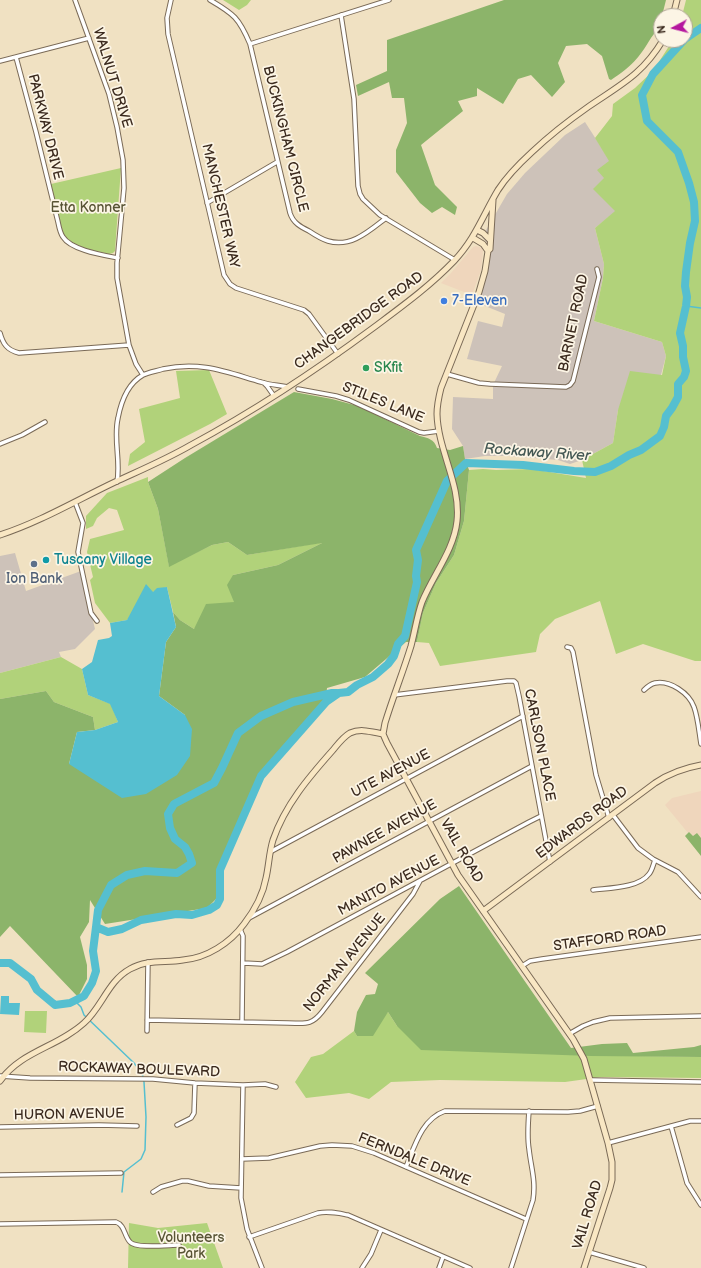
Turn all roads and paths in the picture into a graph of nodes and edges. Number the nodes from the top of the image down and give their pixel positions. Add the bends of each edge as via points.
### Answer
1 (75, 0) edge
2 (171, 0) edge
3 (210, 0) edge
4 (389, 0) edge
5 (341, 15) junction
6 (89, 38) junction
7 (250, 44) junction
8 (658, 48) edge
9 (16, 57) junction
10 (0, 61) edge
11 (277, 162) junction
12 (493, 200) junction
13 (207, 203) junction
14 (386, 218) junction
15 (477, 230) junction
16 (473, 238) junction
17 (490, 240) junction
18 (488, 251) junction
19 (118, 258) junction
20 (455, 260) junction
21 (597, 268) dead end
22 (0, 333) edge
23 (129, 346) junction
24 (338, 354) junction
25 (447, 374) junction
26 (143, 375) junction
27 (263, 383) junction
28 (288, 387) junction
29 (298, 389) dead end
30 (274, 396) junction
31 (45, 422) dead end
32 (439, 431) junction
33 (0, 444) edge
34 (116, 482) junction
35 (75, 502) junction
36 (0, 535) edge
37 (97, 621) dead end
38 (567, 647) dead end
39 (644, 690) dead end
40 (394, 696) junction
41 (523, 716) junction
42 (383, 734) junction
43 (701, 744) edge
44 (701, 765) edge
45 (532, 766) junction
46 (406, 778) junction
47 (541, 816) junction
48 (611, 816) junction
49 (430, 821) junction
50 (270, 852) junction
51 (655, 860) junction
52 (550, 862) junction
53 (453, 864) junction
54 (420, 881) junction
55 (593, 890) dead end
56 (701, 897) edge
57 (484, 911) junction
58 (249, 918) junction
59 (240, 929) junction
60 (701, 937) edge
61 (148, 962) junction
62 (244, 963) junction
63 (522, 966) junction
64 (701, 1016) edge
65 (147, 1020) junction
66 (242, 1022) junction
67 (147, 1031) dead end
68 (569, 1034) junction
69 (1, 1078) edge
70 (591, 1080) junction
71 (701, 1082) edge
72 (195, 1083) junction
73 (244, 1085) junction
74 (276, 1087) dead end
75 (598, 1106) junction
76 (529, 1111) junction
77 (701, 1121) edge
78 (177, 1125) dead end
79 (137, 1126) dead end
80 (671, 1126) junction
81 (0, 1127) edge
82 (608, 1143) junction
83 (242, 1159) junction
84 (406, 1167) junction
85 (121, 1173) dead end
86 (0, 1175) edge
87 (241, 1188) junction
88 (154, 1192) dead end
89 (701, 1205) edge
90 (526, 1218) junction
91 (0, 1224) edge
92 (381, 1230) junction
93 (249, 1237) junction
94 (179, 1245) dead end
95 (589, 1252) junction
96 (443, 1257) junction
97 (262, 1268) edge
98 (362, 1268) edge
99 (440, 1268) edge
100 (470, 1268) edge
101 (511, 1268) edge
102 (584, 1268) edge
103 (644, 1268) edge

1 - 6 street, WALNUT DRIVE
2 - 13 street, MANCHESTER WAY via 167,18 168,34
3 - 7 street, BUCKINGHAM CIRCLE via 228,10 237,19
4 - 5 street
5 - 7 street
5 - 14 street via 354,99 359,191 363,199
6 - 9 street
6 - 19 street, WALNUT DRIVE via 112,107 123,160 124,188
7 - 11 street, BUCKINGHAM CIRCLE
8 - 12 street, CHANGEBRIDGE ROAD via 636,74 549,136 507,179
9 - 10 street
9 - 19 street, PARKWAY DRIVE via 62,235 75,246
11 - 13 street
11 - 14 street, BUCKINGHAM CIRCLE via 292,218 323,240 335,243 352,240 365,234
12 - 15 street, CHANGEBRIDGE ROAD
12 - 17 street, STILES LANE
13 - 24 street, MANCHESTER WAY via 227,280 236,288 304,310
14 - 20 street
15 - 16 street, CHANGEBRIDGE ROAD
15 - 17 street
16 - 18 street via 483,244
16 - 20 street, CHANGEBRIDGE ROAD
17 - 18 street, STILES LANE
18 - 25 street, STILES LANE via 479,292
19 - 23 street, WALNUT DRIVE via 117,278
20 - 24 street, CHANGEBRIDGE ROAD via 428,286
21 - 25 street, BARNET ROAD via 599,277 570,385 566,387 490,384
22 - 23 street via 5,346 19,353
23 - 26 street, WALNUT DRIVE
24 - 28 street, CHANGEBRIDGE ROAD
25 - 32 street, STILES LANE via 439,397
26 - 27 street via 174,367 196,366
26 - 34 street via 128,389 120,408 116,426
27 - 28 street
27 - 30 street
28 - 30 street, CHANGEBRIDGE ROAD
29 - 32 street, STILES LANE via 349,400 419,432
30 - 34 street, CHANGEBRIDGE ROAD via 189,446
31 - 33 street
32 - 40 street via 455,488 457,524 450,547 422,602
34 - 35 street, CHANGEBRIDGE ROAD
35 - 36 street, CHANGEBRIDGE ROAD
35 - 37 street via 83,523 79,558 91,613
38 - 48 street via 573,652 595,770
39 - 43 street via 652,684 664,683 684,693 694,707
40 - 41 street, CARLSON PLACE via 514,681
40 - 42 street
41 - 45 street, CARLSON PLACE
41 - 46 street, UTE AVENUE
42 - 46 street, VAIL ROAD
42 - 50 street via 358,731 344,737 296,794 279,825
44 - 48 street, EDWARDS ROAD via 681,769 665,776
45 - 47 street, CARLSON PLACE
45 - 49 street, PAWNEE AVENUE
46 - 49 street, VAIL ROAD
46 - 50 street, UTE AVENUE
47 - 52 street, CARLSON PLACE
47 - 53 street, MANITO AVENUE
48 - 51 street via 638,848
48 - 52 street, EDWARDS ROAD
49 - 53 street, VAIL ROAD
49 - 58 street, PAWNEE AVENUE
50 - 58 street via 263,890
51 - 55 street via 650,873 641,881
51 - 56 street via 678,872
52 - 57 street, EDWARDS ROAD
53 - 54 street, MANITO AVENUE
53 - 57 street, VAIL ROAD
54 - 62 street, MANITO AVENUE via 268,962
54 - 66 street, NORMAN AVENUE via 413,894 316,1019 308,1023
57 - 63 street, VAIL ROAD
58 - 59 street
59 - 61 street via 225,943 198,957 183,961
59 - 62 street via 243,936
60 - 63 street, STAFFORD ROAD via 542,959 530,961
61 - 65 street
61 - 69 street via 131,968 119,977 85,1023 67,1037 24,1058
62 - 66 street
63 - 68 street, VAIL ROAD
64 - 68 street via 610,1018 593,1022
65 - 66 street, NORMAN AVENUE
65 - 67 street
68 - 70 street, VAIL ROAD via 584,1059
69 - 72 street, ROCKAWAY BOULEVARD via 153,1079
70 - 71 street
70 - 75 street, VAIL ROAD
72 - 73 street, ROCKAWAY BOULEVARD
72 - 78 street via 194,1113 191,1118
73 - 74 street, ROCKAWAY BOULEVARD via 265,1084
73 - 83 street
75 - 76 street via 575,1112
75 - 82 street, VAIL ROAD
76 - 84 street via 440,1112 423,1128
76 - 90 street via 529,1148 534,1182 533,1200
77 - 80 street
79 - 81 street, HURON AVENUE
80 - 82 street
80 - 89 street via 687,1184
82 - 95 street, VAIL ROAD via 612,1180
83 - 84 street, FERNDALE DRIVE via 268,1158 320,1146 343,1145 358,1147
83 - 87 street
84 - 90 street, FERNDALE DRIVE
85 - 86 street
87 - 88 street via 182,1181 161,1187
87 - 93 street via 244,1220
90 - 101 street
91 - 94 street via 116,1222 122,1226 131,1244
92 - 93 street via 348,1215 325,1212
92 - 96 street
92 - 98 street
93 - 97 street
95 - 102 street, VAIL ROAD
95 - 103 street
96 - 99 street
96 - 100 street

